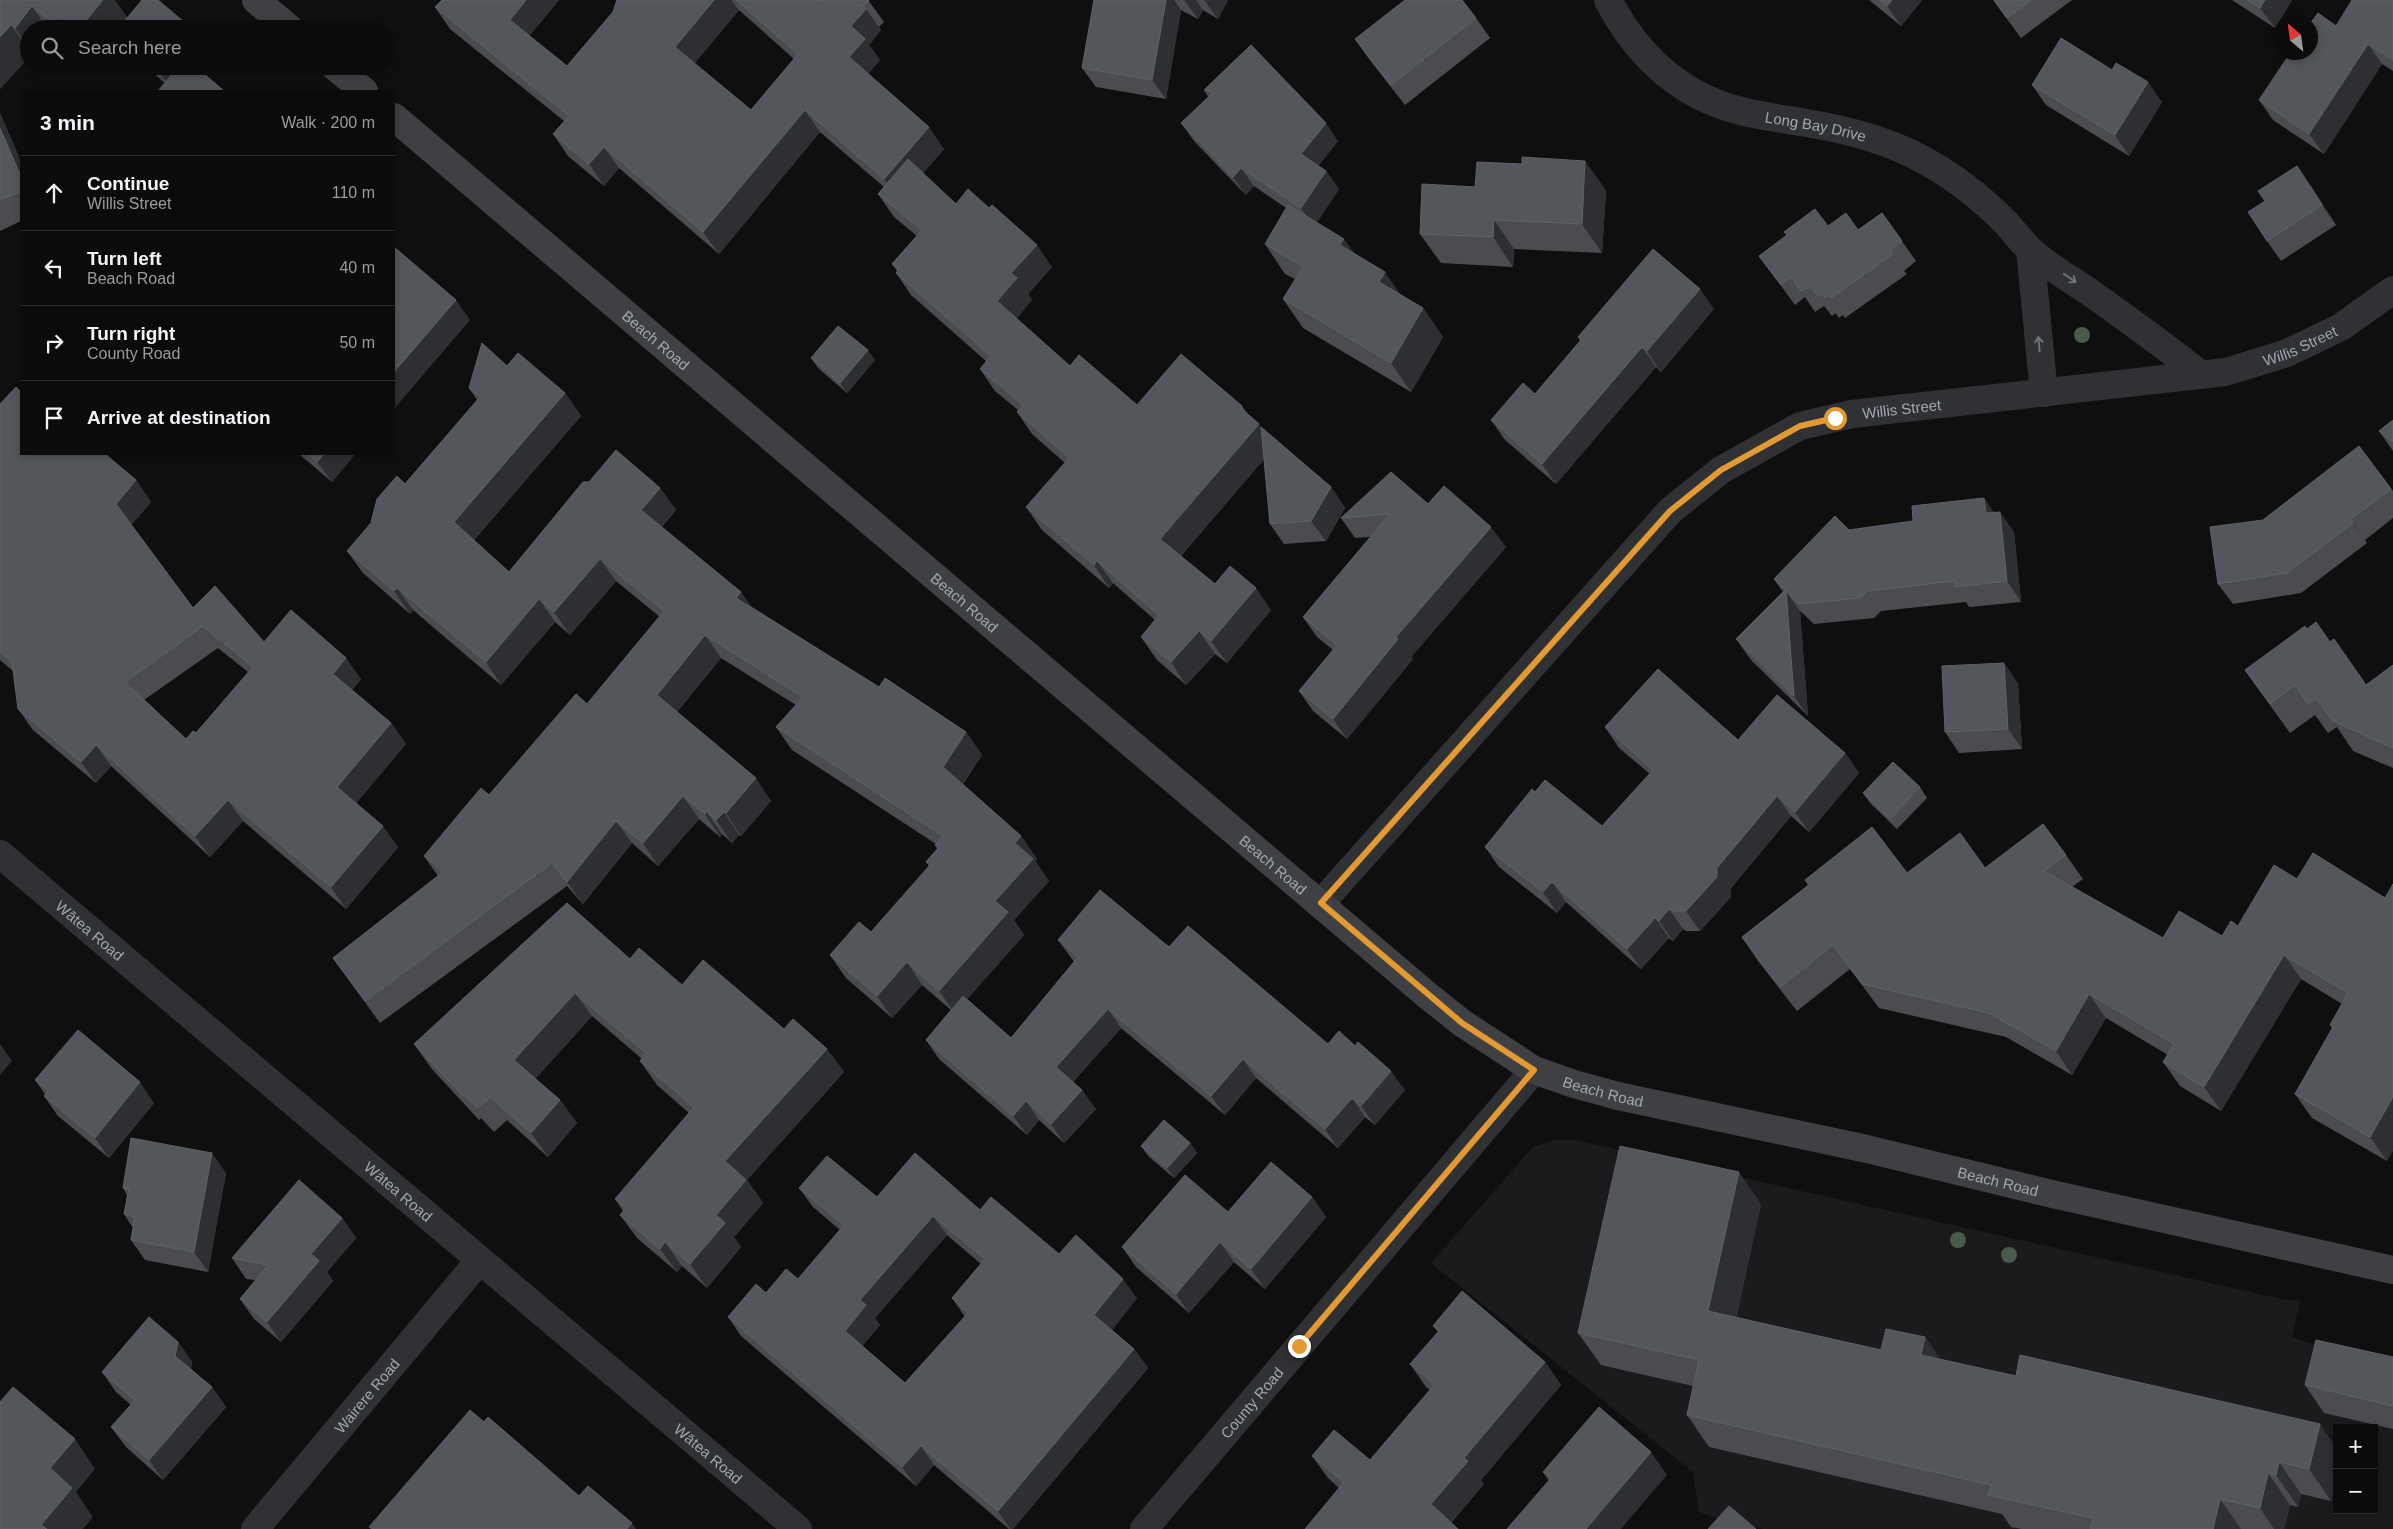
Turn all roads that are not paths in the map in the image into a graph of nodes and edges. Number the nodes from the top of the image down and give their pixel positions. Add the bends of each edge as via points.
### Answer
1 (256, 0) edge
2 (1608, 0) edge
3 (279, 20) edge
4 (345, 75) edge
5 (363, 90) edge
6 (395, 118) edge
7 (2030, 250) junction
8 (2393, 290) edge
9 (2200, 374) junction
10 (2044, 393) junction
11 (0, 854) edge
12 (1321, 903) junction
13 (1534, 1070) junction
14 (479, 1261) junction
15 (2393, 1270) edge
16 (255, 1529) edge
17 (798, 1529) edge
18 (1144, 1529) edge

1 - 3 main road
2 - 7 street, Long Bay Drive via 1621,25 1642,52 1664,74 1692,91 1721,105 1841,129 1877,139 1914,155 1982,201
4 - 5 main road
6 - 12 main road, Beach Road
7 -> 9 street, Long Bay Drive
10 -> 7 street
8 - 9 street, Willis Street via 2340,326 2286,353 2226,372
9 - 10 street, Willis Street
10 - 12 street, Willis Street via 1852,414 1800,426 1721,470 1670,511
11 - 14 street, Wātea Road
12 - 13 main road, Beach Road via 1462,1023
13 - 15 main road, Beach Road via 1618,1096 1867,1149
13 - 18 street, County Road
14 - 16 street, Wairere Road
14 - 17 street, Wātea Road

